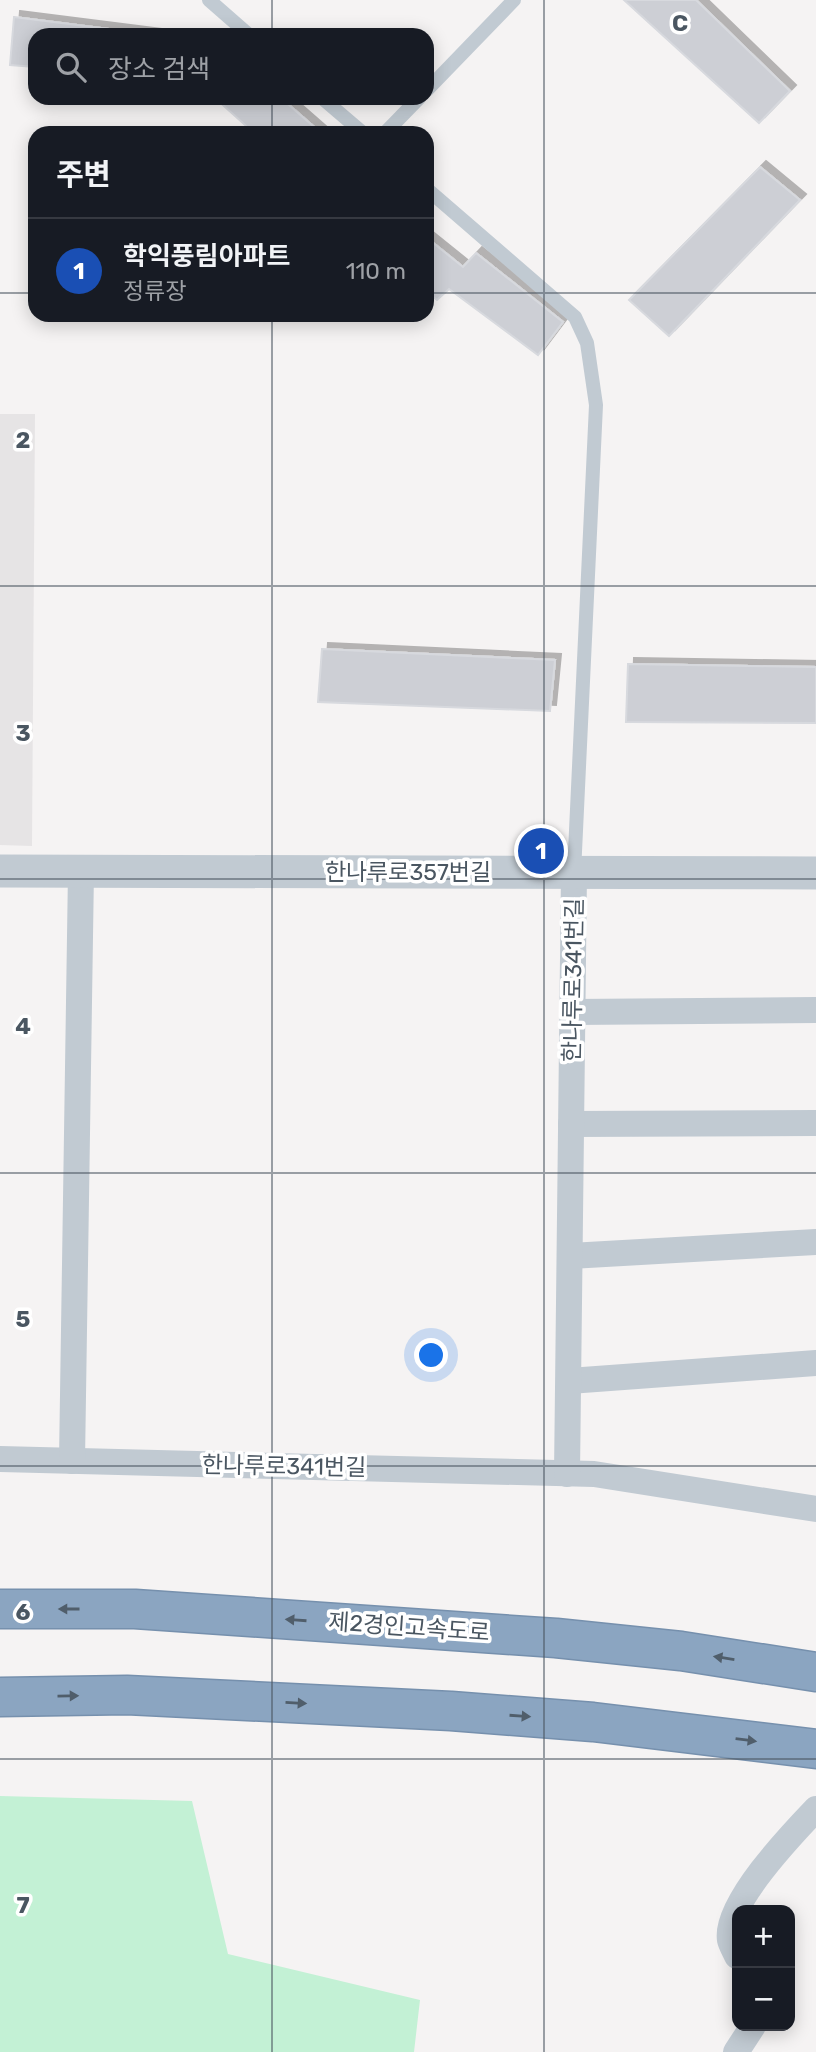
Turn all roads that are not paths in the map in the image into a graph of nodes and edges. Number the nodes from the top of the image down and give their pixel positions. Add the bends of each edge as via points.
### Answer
1 (209, 0) edge
2 (514, 0) edge
3 (241, 28) edge
4 (434, 83) edge
5 (330, 105) edge
6 (412, 105) edge
7 (355, 126) edge
8 (392, 126) edge
9 (434, 195) edge
10 (0, 871) edge
11 (81, 871) junction
12 (574, 873) junction
13 (816, 873) edge
14 (816, 1010) edge
15 (572, 1012) junction
16 (816, 1123) edge
17 (571, 1124) junction
18 (816, 1242) edge
19 (570, 1255) junction
20 (816, 1363) edge
21 (569, 1381) junction
22 (0, 1459) edge
23 (72, 1461) junction
24 (567, 1474) junction
25 (813, 1502) edge
26 (0, 1609) edge
27 (816, 1672) edge
28 (0, 1697) edge
29 (816, 1749) edge
30 (816, 1809) edge
31 (740, 1905) edge
32 (732, 1924) edge
33 (732, 1945) edge
34 (750, 2031) edge
35 (736, 2052) edge

1 - 3 lane
2 - 4 lane
5 - 7 lane
6 - 8 lane
9 - 12 lane via 575,317 587,343 596,405
10 - 11 street, 한나루로357번길
11 - 12 street, 한나루로357번길
11 - 23 street
12 - 13 street, 한나루로357번길
12 - 15 street, 한나루로341번길
14 - 15 street
15 - 17 street, 한나루로341번길
16 - 17 street
17 - 19 street, 한나루로341번길
18 - 19 street
19 - 21 street, 한나루로341번길
20 - 21 street
21 - 24 street, 한나루로341번길
22 - 23 street, 한나루로341번길
23 - 24 street, 한나루로341번길
24 - 25 street, 한나루로341번길
27 -> 26 highway, 제2경인고속도로 via 556,1638 135,1609
28 -> 29 highway via 127,1695 452,1711 593,1721
30 - 31 street via 775,1852
32 - 33 street
34 - 35 street

